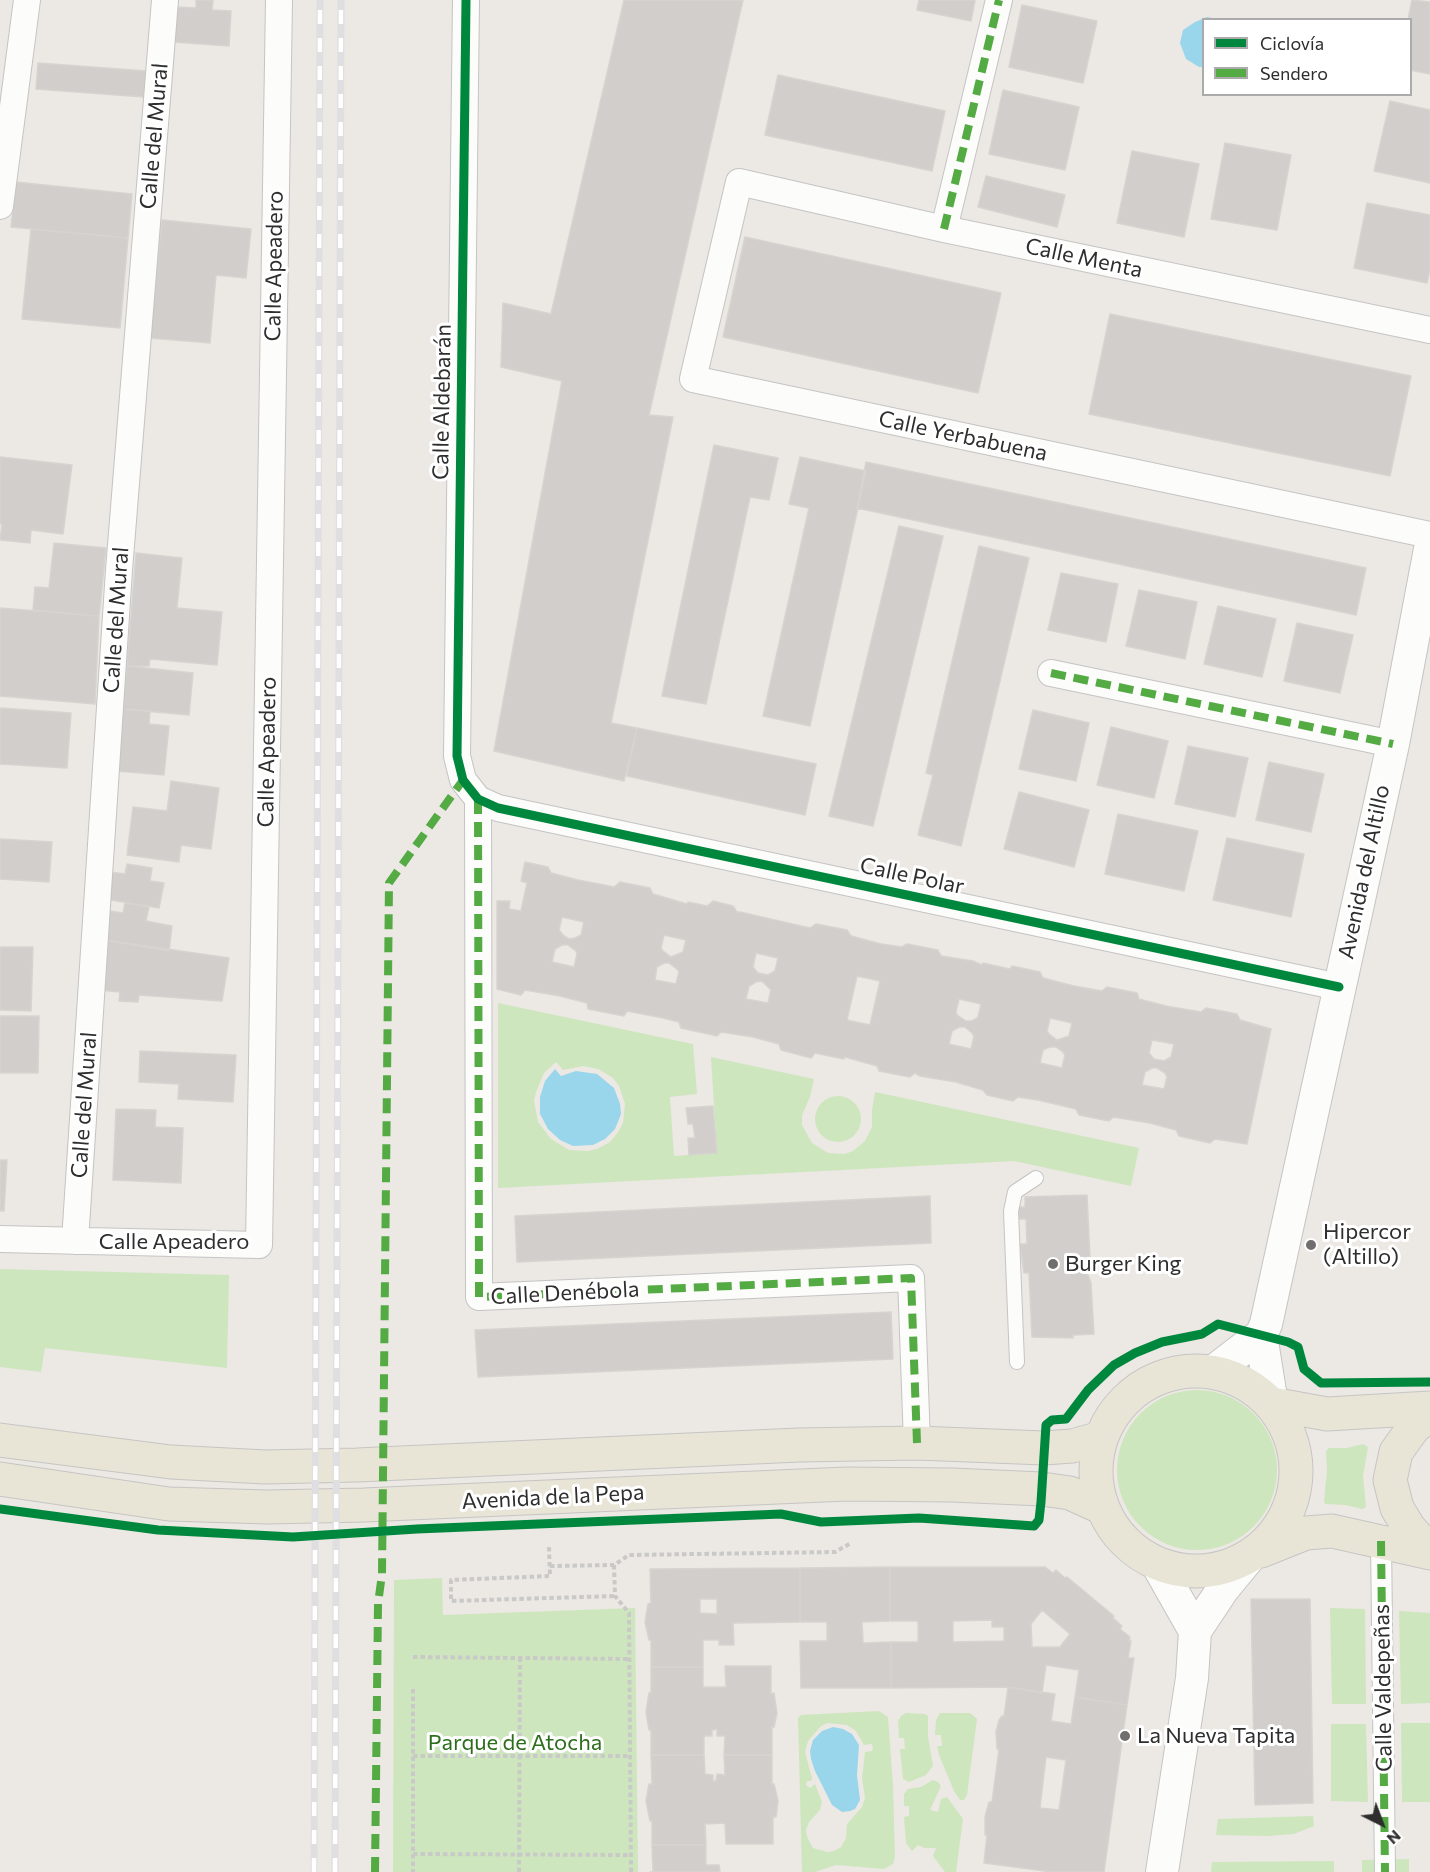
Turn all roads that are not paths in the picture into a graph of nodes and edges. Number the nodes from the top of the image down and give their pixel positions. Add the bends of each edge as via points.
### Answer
1 (27, 0) edge
2 (165, 0) edge
3 (279, 0) edge
4 (466, 0) edge
5 (999, 0) edge
6 (739, 182) joint
7 (0, 206) edge
8 (944, 229) junction
9 (1430, 330) edge
10 (1430, 536) edge
11 (1430, 549) edge
12 (1051, 673) dead end
13 (1393, 744) junction
14 (478, 799) junction
15 (1339, 987) junction
16 (1036, 1178) dead end
17 (0, 1239) edge
18 (75, 1241) junction
19 (1261, 1335) junction
20 (1017, 1362) dead end
21 (1214, 1371) junction
22 (1272, 1404) junction
23 (1430, 1408) edge
24 (1430, 1415) edge
25 (1101, 1438) junction
26 (0, 1440) edge
27 (917, 1443) junction
28 (0, 1479) edge
29 (1103, 1508) junction
30 (1381, 1541) junction
31 (1430, 1552) edge
32 (1251, 1555) junction
33 (1157, 1564) junction
34 (1195, 1631) junction
35 (1162, 1872) edge
36 (1385, 1872) edge

1 - 7 street
2 - 18 street, Calle del Mural via 119,570
3 - 18 street, Calle Apeadero via 259,1245
4 - 14 street, Calle Aldebarán via 457,756 463,780
5 - 8 street
6 - 8 street, Calle Menta
6 - 10 street, Calle Yerbabuena via 693,379
8 - 9 street, Calle Menta
11 - 13 street, Avenida del Altillo
12 - 13 street
13 - 15 street, Avenida del Altillo
14 - 15 street, Calle Polar via 510,811
14 - 27 street, Calle Denébola via 479,1297 911,1278
15 - 19 street, Avenida del Altillo
16 - 20 lane via 1015,1192 1011,1211
17 - 18 street, Calle Apeadero
19 - 21 street
19 - 22 street, Avenida del Altillo
21 - 22 main road via 1246,1383
21 - 25 main road via 1179,1371 1147,1383 1121,1403
22 - 23 main road via 1327,1414
22 - 32 main road via 1290,1434 1297,1467 1292,1502 1276,1532
24 - 31 main road via 1414,1427 1396,1452 1390,1480 1397,1508
25 - 27 main road, Avenida de la Pepa via 1044,1448
25 - 29 main road via 1095,1461 1097,1494
26 - 27 main road, Avenida de la Pepa via 171,1462 265,1467
28 - 29 main road, Avenida de la Pepa via 169,1504 267,1507 847,1484 1042,1489 1070,1493
29 - 33 main road via 1109,1523 1130,1548
30 - 31 main road
30 - 32 main road via 1332,1531 1306,1533
30 - 36 street, Calle Valdepeñas
32 - 33 main road via 1221,1568 1189,1572
32 - 34 street
33 - 34 street
34 - 35 street via 1192,1678

